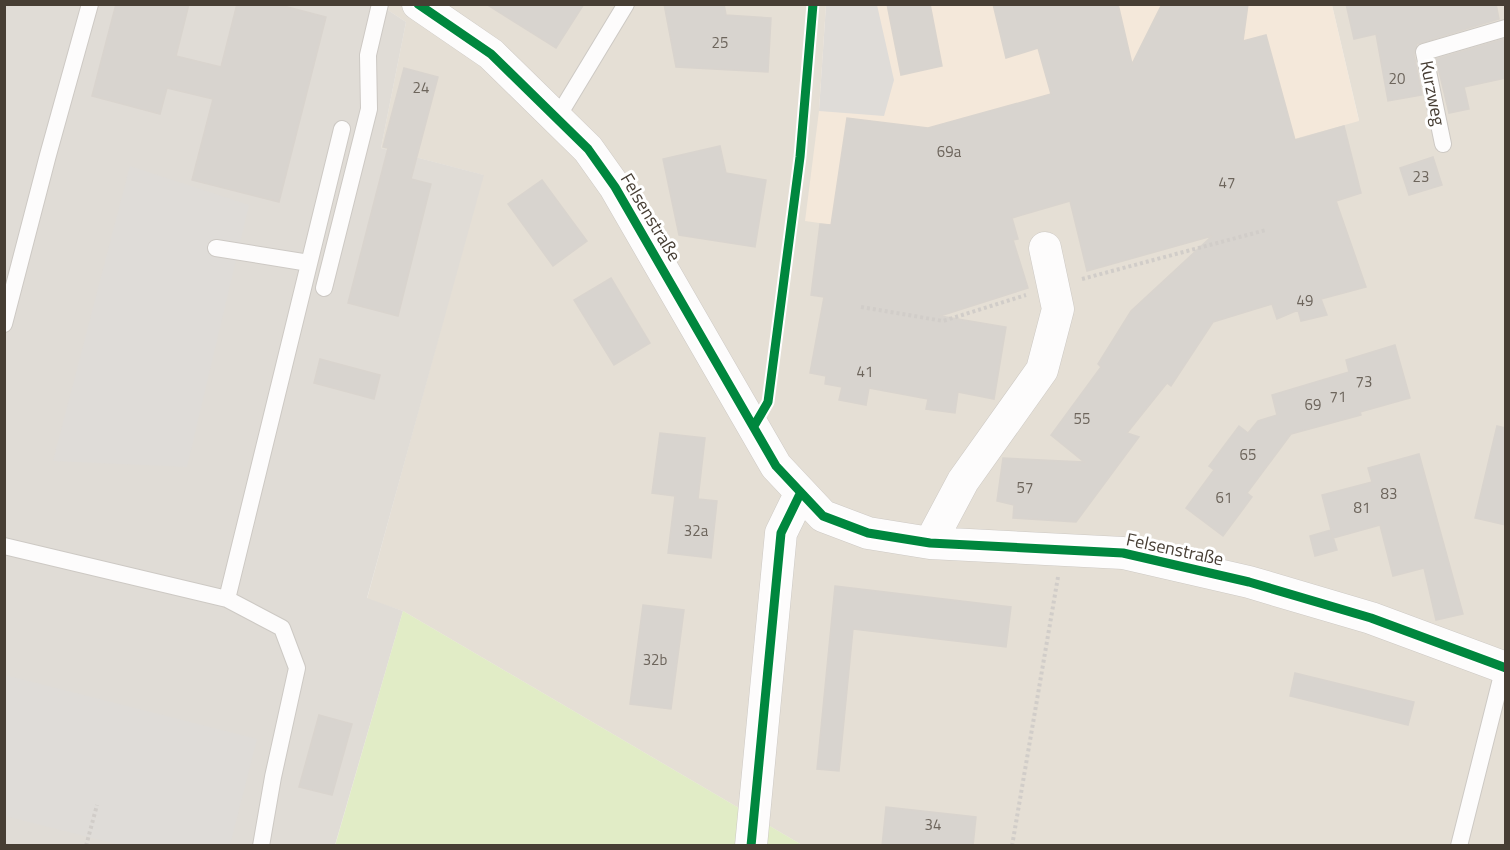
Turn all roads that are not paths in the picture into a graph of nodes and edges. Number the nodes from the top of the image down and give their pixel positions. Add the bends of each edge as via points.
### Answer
1 (90, 4) edge
2 (380, 4) edge
3 (418, 4) edge
4 (626, 4) edge
5 (1506, 28) edge
6 (557, 118) junction
7 (342, 129) dead end
8 (1443, 144) dead end
9 (216, 248) dead end
10 (1045, 248) dead end
11 (309, 263) junction
12 (324, 288) dead end
13 (4, 324) edge
14 (800, 494) junction
15 (930, 543) junction
16 (4, 546) edge
17 (227, 599) junction
18 (1505, 666) edge
19 (261, 846) edge
20 (751, 846) edge
21 (1459, 846) edge

1 - 13 lane
2 - 12 lane via 368,55 369,109
3 - 6 street, Felsenstraße via 491,54
4 - 6 lane
5 - 8 lane, Kurzweg via 1424,52
6 - 14 street, Felsenstraße via 588,149 615,187 776,466
7 - 11 lane
9 - 11 lane
10 - 15 street via 1058,309 1042,370 963,481
11 - 17 lane
14 - 15 street, Felsenstraße via 823,516 868,533
14 - 20 street via 780,532
15 - 18 street, Felsenstraße via 1123,553 1249,582 1371,618
16 - 17 lane
17 - 19 lane via 282,628 297,668
18 - 21 lane

